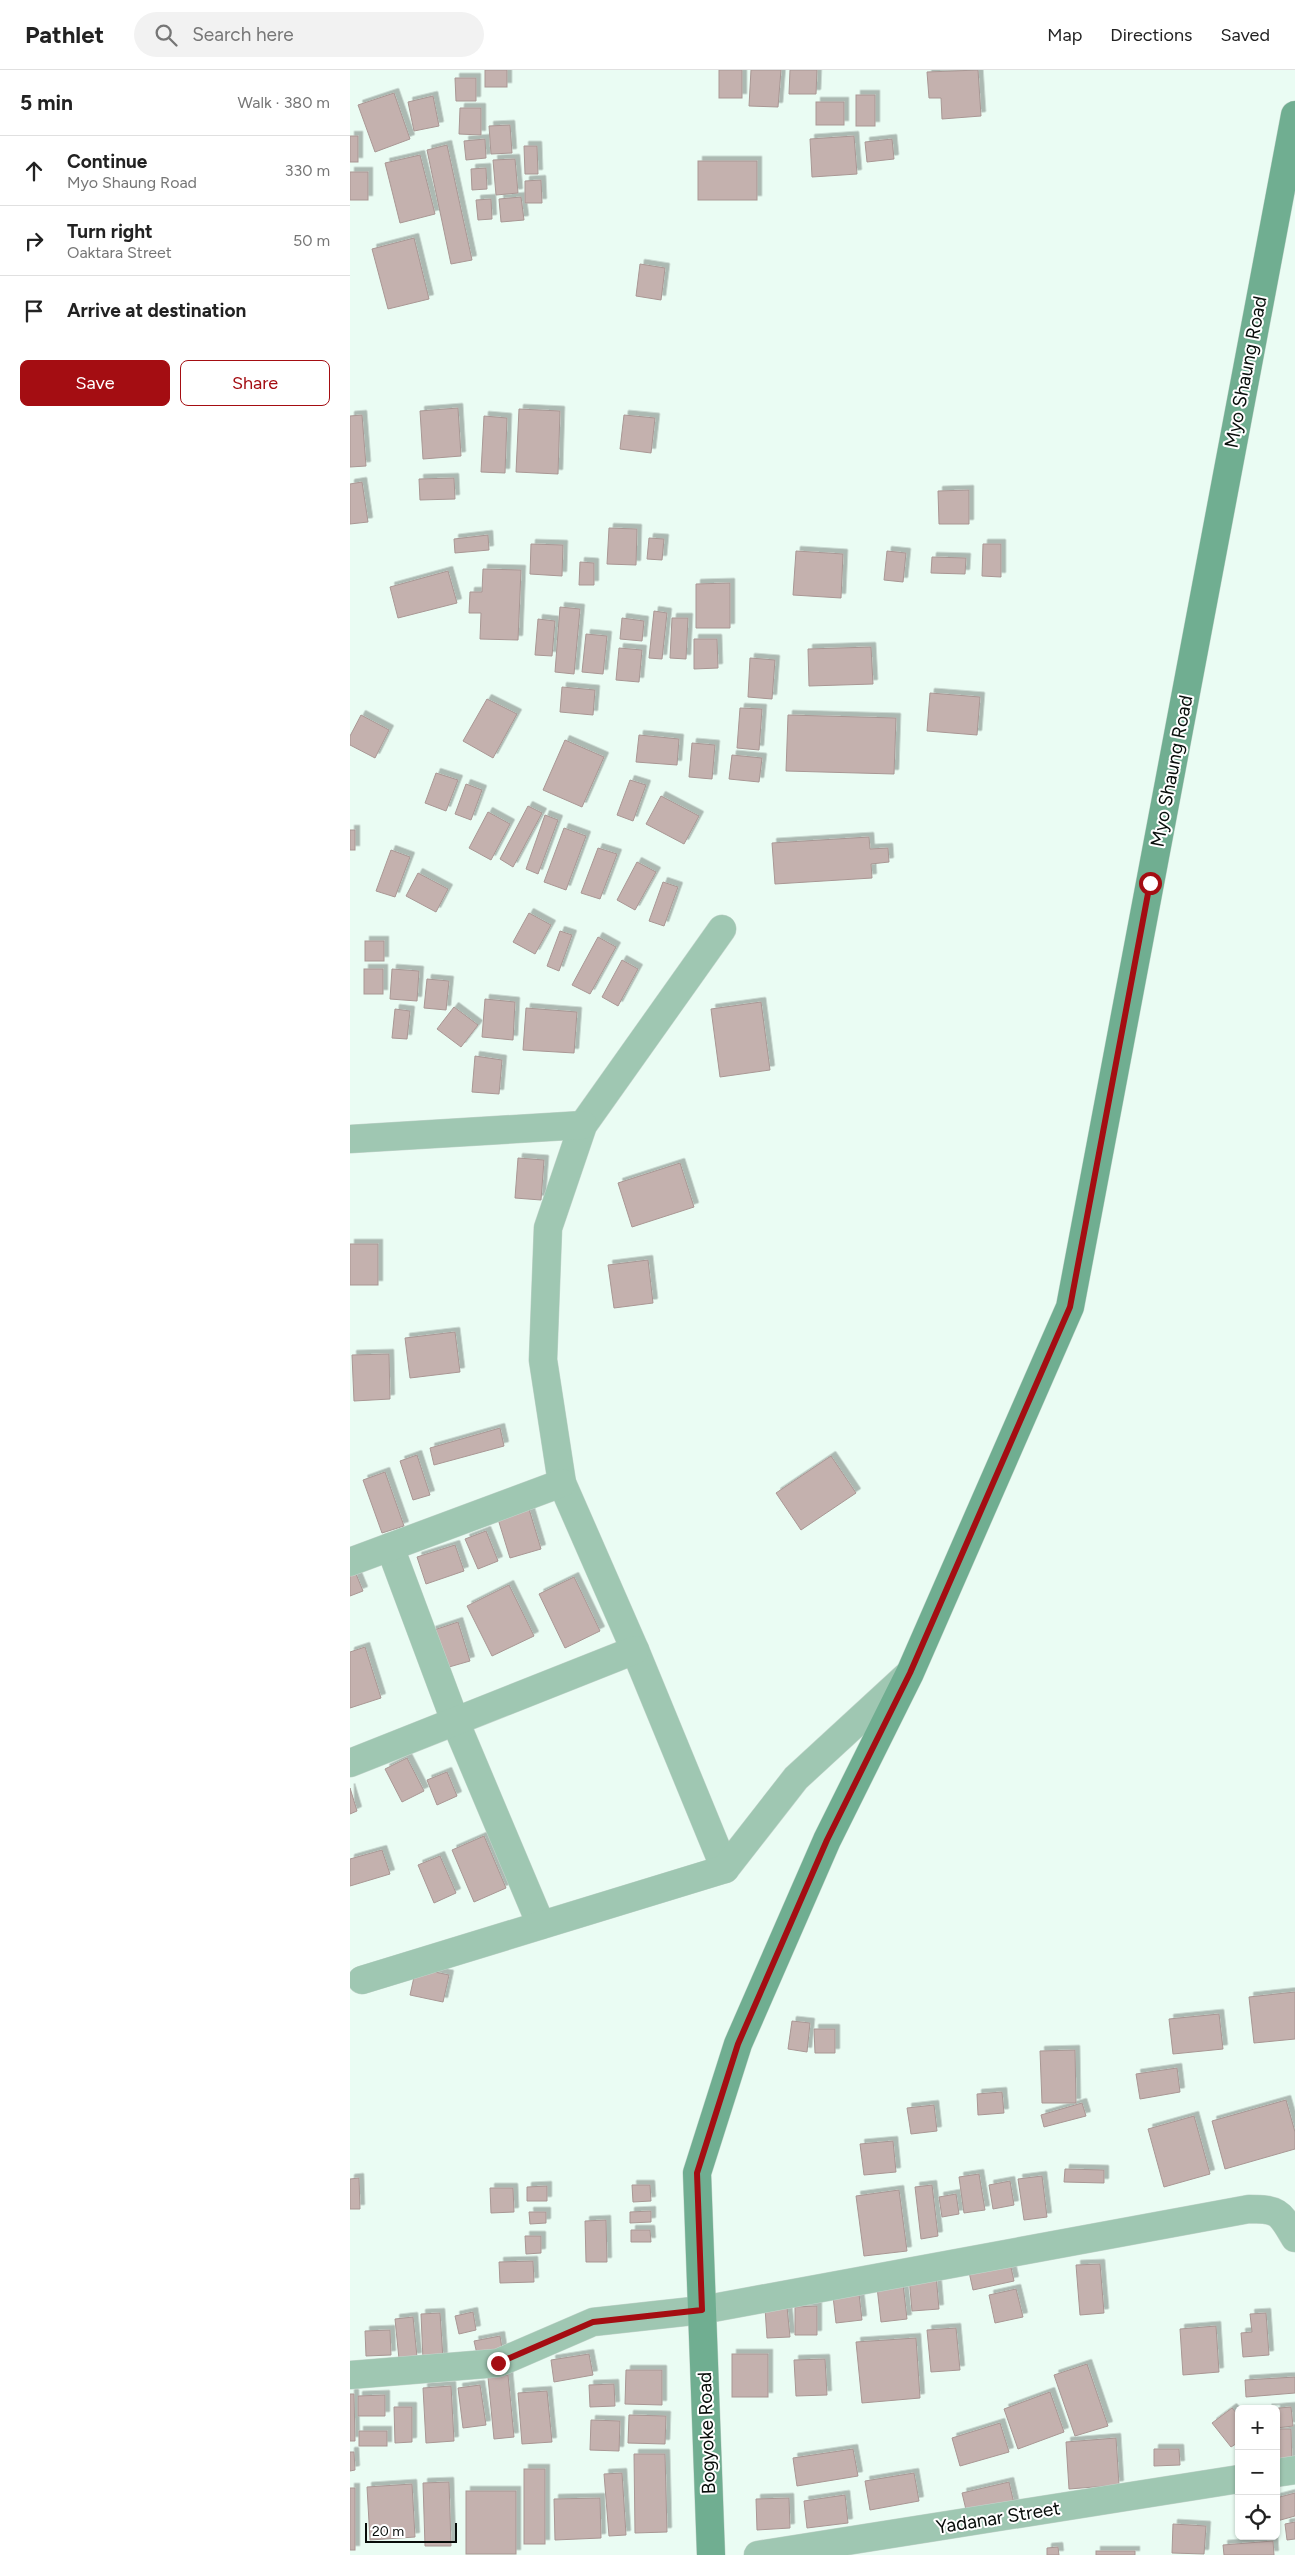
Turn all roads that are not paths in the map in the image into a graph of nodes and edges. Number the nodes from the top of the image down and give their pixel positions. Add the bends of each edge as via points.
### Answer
1 (1295, 115) edge
2 (722, 929) dead end
3 (583, 1125) junction
4 (350, 1139) edge
5 (562, 1483) junction
6 (390, 1547) junction
7 (350, 1562) edge
8 (635, 1650) junction
9 (910, 1673) junction
10 (455, 1721) junction
11 (350, 1763) edge
12 (725, 1869) junction
13 (541, 1925) junction
14 (362, 1980) dead end
15 (1295, 2238) edge
16 (702, 2310) junction
17 (350, 2374) edge
18 (1295, 2470) edge
19 (1280, 2472) edge
20 (1235, 2480) edge
21 (711, 2555) edge
22 (758, 2555) edge

1 - 9 street, Myo Shaung Road via 1070,1307
2 - 3 street
3 - 4 street
3 - 5 street via 548,1228 543,1360
5 - 6 street
5 - 8 street
6 - 7 street
6 - 10 street
8 - 10 street
8 - 12 street
9 - 12 street via 796,1778
9 - 16 street, Myo Shaung Road via 827,1840 735,2053 697,2173
10 - 11 street
10 - 13 street
12 - 13 street
13 - 14 street
15 - 16 street via 1281,2214 1271,2208 1249,2208
16 - 17 street via 593,2322 498,2363
16 - 21 street, Bogyoke Road
18 - 19 street
20 - 22 street, Yadanar Street

